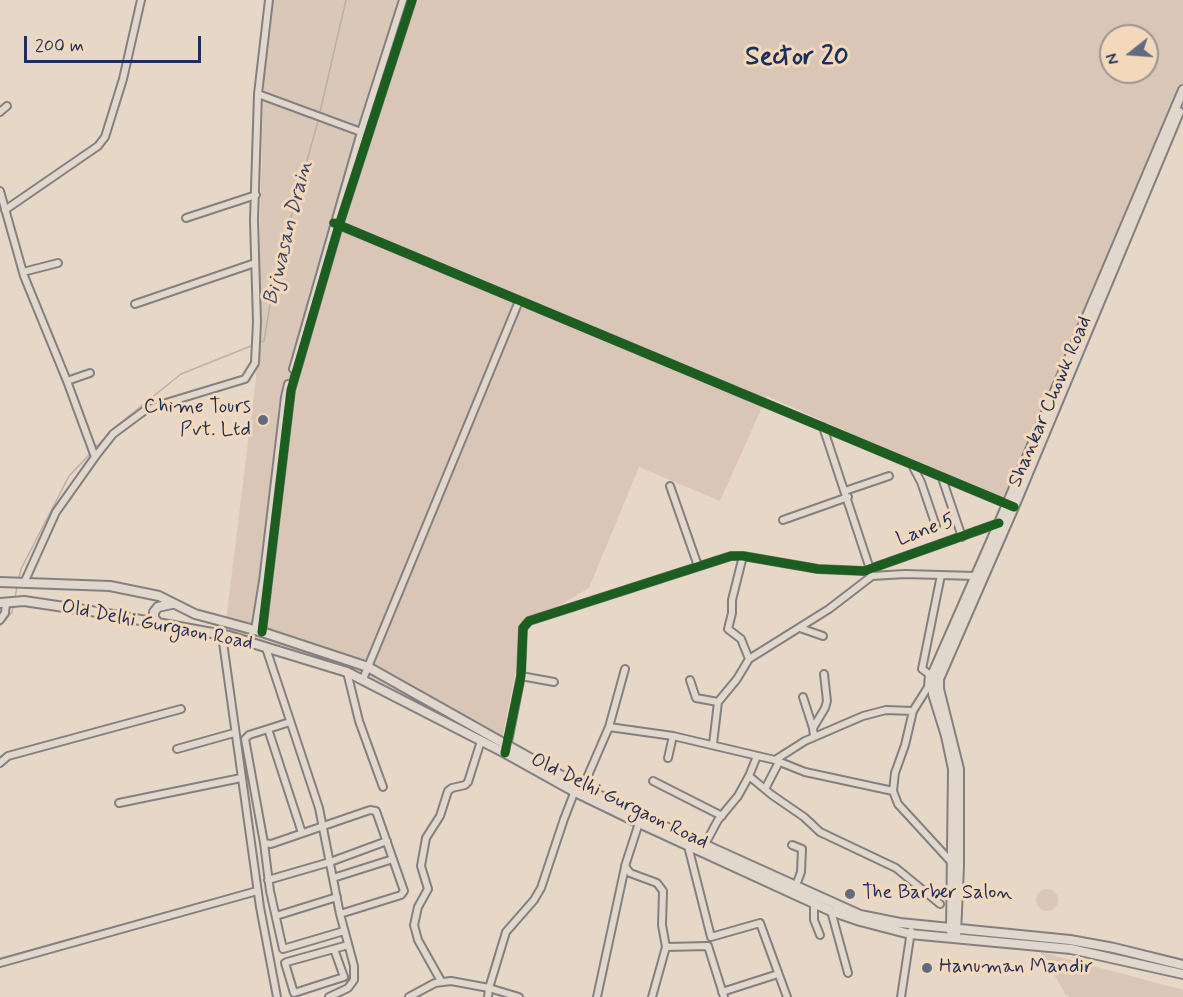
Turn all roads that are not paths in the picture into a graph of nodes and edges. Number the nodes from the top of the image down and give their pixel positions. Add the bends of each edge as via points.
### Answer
1 (141, 0) edge
2 (269, 0) edge
3 (403, 0) edge
4 (412, 0) edge
5 (1183, 90) edge
6 (258, 94) junction
7 (1183, 103) edge
8 (7, 106) dead end
9 (0, 112) edge
10 (361, 132) junction
11 (0, 191) edge
12 (256, 195) junction
13 (5, 210) junction
14 (186, 218) dead end
15 (336, 224) junction
16 (58, 263) dead end
17 (255, 264) junction
18 (23, 273) junction
19 (519, 301) junction
20 (135, 304) dead end
21 (90, 373) dead end
22 (67, 381) junction
23 (823, 427) junction
24 (95, 457) junction
25 (911, 464) junction
26 (890, 476) dead end
27 (941, 476) junction
28 (670, 486) dead end
29 (847, 494) junction
30 (1010, 505) junction
31 (783, 520) dead end
32 (999, 523) junction
33 (936, 525) dead end
34 (962, 537) junction
35 (743, 556) junction
36 (698, 566) junction
37 (871, 573) junction
38 (941, 575) junction
39 (975, 576) junction
40 (0, 582) edge
41 (19, 583) junction
42 (8, 603) edge
43 (174, 604) junction
44 (0, 620) edge
45 (158, 623) junction
46 (800, 628) junction
47 (258, 631) junction
48 (222, 635) junction
49 (823, 636) dead end
50 (266, 648) junction
51 (749, 659) junction
52 (368, 667) junction
53 (625, 669) dead end
54 (347, 672) junction
55 (824, 674) dead end
56 (520, 676) junction
57 (363, 679) junction
58 (690, 680) dead end
59 (554, 682) dead end
60 (803, 697) dead end
61 (718, 702) junction
62 (181, 709) dead end
63 (913, 711) junction
64 (290, 722) junction
65 (609, 727) junction
66 (813, 728) junction
67 (268, 729) junction
68 (234, 733) junction
69 (673, 736) junction
70 (814, 737) junction
71 (481, 741) junction
72 (713, 744) junction
73 (177, 749) dead end
74 (506, 749) junction
75 (757, 756) junction
76 (668, 758) dead end
77 (777, 761) junction
78 (0, 763) edge
79 (749, 776) junction
80 (240, 778) junction
81 (653, 782) dead end
82 (383, 787) dead end
83 (578, 788) junction
84 (765, 789) junction
85 (893, 790) junction
86 (119, 803) dead end
87 (722, 816) junction
88 (639, 823) junction
89 (323, 826) junction
90 (302, 833) junction
91 (387, 841) junction
92 (264, 843) junction
93 (792, 845) dead end
94 (688, 846) junction
95 (702, 849) junction
96 (393, 859) junction
97 (330, 862) junction
98 (625, 866) junction
99 (956, 866) junction
100 (333, 878) junction
101 (268, 880) junction
102 (794, 890) junction
103 (257, 891) junction
104 (336, 897) junction
105 (940, 904) dead end
106 (818, 905) junction
107 (831, 911) junction
108 (340, 914) junction
109 (276, 916) junction
110 (912, 925) junction
111 (954, 929) junction
112 (344, 931) junction
113 (910, 934) junction
114 (820, 935) dead end
115 (953, 938) junction
116 (348, 945) junction
117 (666, 947) junction
118 (1090, 948) junction
119 (334, 949) junction
120 (0, 963) edge
121 (1183, 965) edge
122 (848, 973) dead end
123 (778, 974) junction
124 (1183, 974) edge
125 (441, 981) junction
126 (489, 988) junction
127 (723, 995) edge
128 (278, 997) edge
129 (329, 997) edge
130 (409, 997) edge
131 (488, 997) edge
132 (519, 997) edge
133 (597, 997) edge
134 (652, 997) edge
135 (787, 997) edge
136 (901, 997) edge

1 - 13 street via 105,137 98,146
2 - 6 street
3 - 10 street
4 - 15 street
5 - 30 main road, Shankar Chowk Road
6 - 10 street
6 - 12 street
7 - 30 main road, Shankar Chowk Road
8 - 9 street
10 - 15 street
11 - 13 street
12 - 14 street
12 - 17 street
13 - 18 street
15 - 19 street
15 - 47 street via 285,397
16 - 18 street
17 - 20 street
17 - 24 street via 256,343 250,374 234,383 144,411 112,434
18 - 22 street
19 - 23 street
19 - 52 street
21 - 22 street
22 - 24 street
23 - 25 street
23 - 29 street
24 - 41 street via 56,512
25 - 27 street
25 - 33 street
26 - 29 street
27 - 30 street
27 - 34 street
28 - 36 street
29 - 31 street
29 - 37 street
30 - 32 main road, Shankar Chowk Road
30 - 99 main road, Shankar Chowk Road via 939,680 958,769
32 - 34 street, Lane 5
32 - 39 main road, Shankar Chowk Road
34 - 37 street, Lane 5
35 - 36 street
35 - 37 street
35 - 51 street via 729,629 741,639
36 - 56 street via 529,621 523,628
37 - 38 street
37 - 46 street, Lane 5
38 - 39 street
38 - 63 street via 922,669 929,674 928,687
39 - 99 main road, Shankar Chowk Road via 932,683 953,769
40 - 41 main road, Old Delhi Gurgaon Road
41 - 43 main road, Old Delhi Gurgaon Road via 110,586 159,596
42 - 44 street
42 - 45 main road, Old Delhi Gurgaon Road via 24,601
43 - 45 main road via 158,607 154,618
43 - 47 main road, Old Delhi Gurgaon Road via 195,614
45 - 48 main road, Old Delhi Gurgaon Road
46 - 49 street
46 - 51 street, Lane 5
47 - 52 main road, Old Delhi Gurgaon Road
48 - 50 main road, Old Delhi Gurgaon Road
48 - 68 street
50 - 54 main road, Old Delhi Gurgaon Road
50 - 64 street
51 - 61 street, Lane 5
52 - 57 street
52 - 74 main road, Old Delhi Gurgaon Road
53 - 65 street
54 - 57 main road, Old Delhi Gurgaon Road
54 - 82 street via 359,721
55 - 66 street via 827,701
56 - 59 street
56 - 74 street
57 - 71 main road, Old Delhi Gurgaon Road
58 - 61 street via 696,699
60 - 66 street
61 - 72 street
62 - 78 street via 8,756
63 - 70 street via 876,712
63 - 85 street
64 - 67 street
64 - 89 street
65 - 69 street
65 - 83 street
66 - 70 street
67 - 90 street
67 - 92 street via 245,739
68 - 73 street
68 - 80 street
69 - 72 street
69 - 76 street
70 - 77 street
71 - 74 main road, Old Delhi Gurgaon Road
71 - 125 street via 468,782 448,791 440,816 426,838 421,867 428,889 414,925
72 - 75 street
74 - 83 main road, Old Delhi Gurgaon Road
75 - 77 street
75 - 79 street
77 - 84 street
77 - 85 street via 805,772
79 - 84 street
79 - 87 street
80 - 86 street
80 - 103 street
81 - 87 street
83 - 88 main road, Old Delhi Gurgaon Road
83 - 95 main road, Old Delhi Gurgaon Road
83 - 126 street via 541,888 506,932
84 - 105 street via 830,838 896,868
85 - 99 street via 897,804
87 - 95 street
88 - 94 main road, Old Delhi Gurgaon Road
88 - 98 street
89 - 90 street
89 - 91 street via 373,810
89 - 97 street
90 - 92 street
91 - 96 street
91 - 97 street
92 - 101 street
93 - 102 street via 802,849 801,872
94 - 95 main road, Old Delhi Gurgaon Road
94 - 123 street via 711,937 760,922
95 - 102 main road, Old Delhi Gurgaon Road
96 - 100 street
96 - 108 street via 403,894
97 - 100 street
97 - 101 street
98 - 117 street via 630,873 660,887
98 - 133 street
99 - 111 main road, Shankar Chowk Road
100 - 104 street
101 - 109 street
102 - 106 main road, Old Delhi Gurgaon Road
102 - 110 main road, Old Delhi Gurgaon Road via 860,915
103 - 120 street
103 - 128 street
104 - 108 street
104 - 109 street
106 - 107 main road, Old Delhi Gurgaon Road
106 - 114 street via 813,920
107 - 113 main road, Old Delhi Gurgaon Road
107 - 122 street
108 - 112 street
109 - 112 street via 284,949
110 - 111 main road, Old Delhi Gurgaon Road
110 - 113 street
111 - 115 main road, Shankar Chowk Road
111 - 118 main road, Old Delhi Gurgaon Road
112 - 116 street
113 - 115 main road, Old Delhi Gurgaon Road
113 - 136 street
115 - 118 main road, Old Delhi Gurgaon Road
116 - 119 street
116 - 129 street via 354,980 342,992
117 - 127 street via 708,946
117 - 134 street
118 - 121 main road, Old Delhi Gurgaon Road
118 - 124 main road, Old Delhi Gurgaon Road
119 - 119 street via 344,976 294,993 285,963
123 - 127 street
123 - 135 street
125 - 126 street
125 - 130 street
126 - 131 street
126 - 132 street

